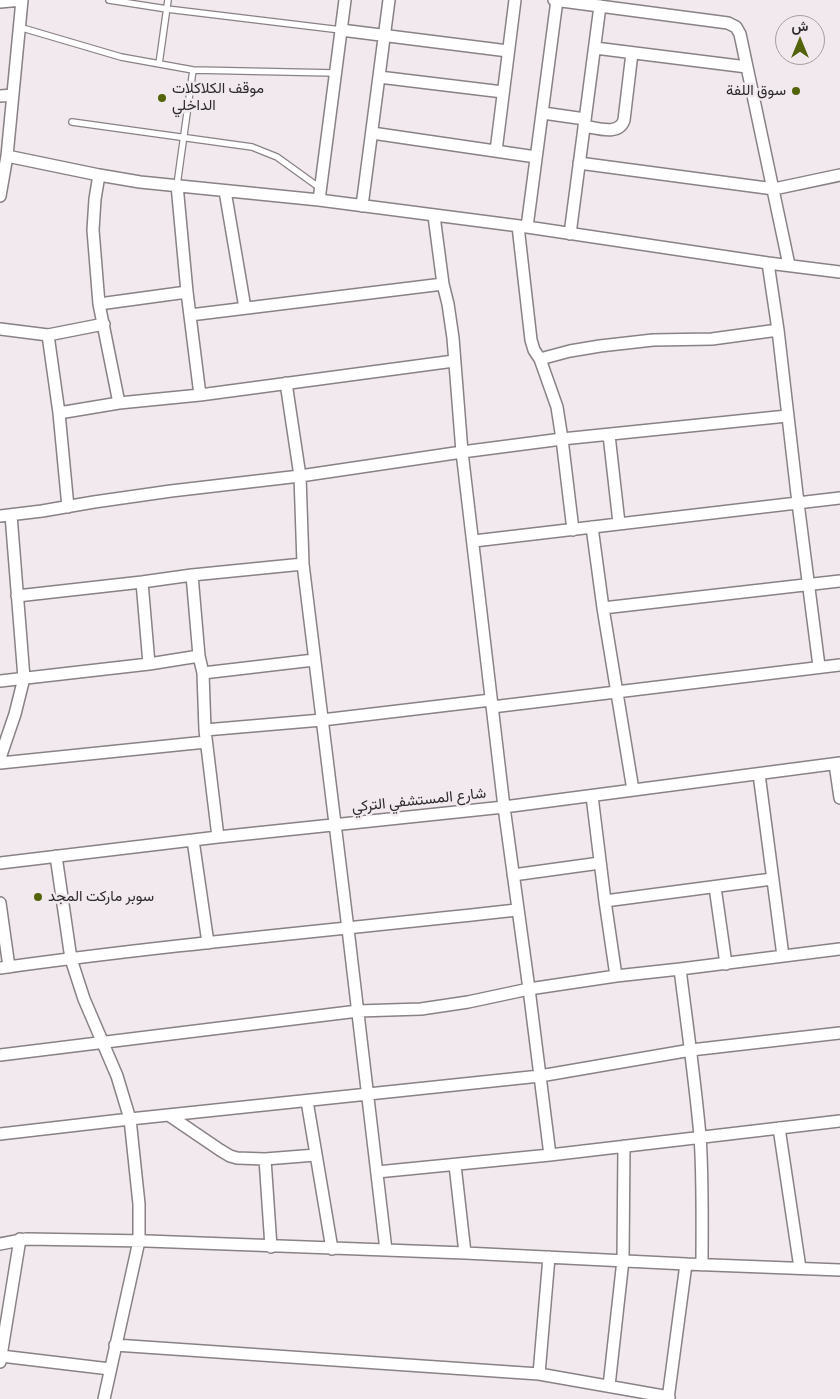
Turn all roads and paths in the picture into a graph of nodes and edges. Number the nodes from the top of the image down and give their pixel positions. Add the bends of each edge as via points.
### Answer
1 (22, 0) edge
2 (109, 0) edge
3 (168, 0) edge
4 (345, 0) edge
5 (389, 0) edge
6 (515, 0) edge
7 (556, 0) edge
8 (0, 2) edge
9 (600, 6) junction
10 (167, 9) junction
11 (19, 26) junction
12 (341, 30) junction
13 (385, 35) junction
14 (595, 48) junction
15 (508, 51) junction
16 (632, 53) junction
17 (159, 64) junction
18 (748, 66) junction
19 (193, 70) junction
20 (335, 73) junction
21 (379, 77) junction
22 (503, 92) junction
23 (13, 95) junction
24 (0, 96) edge
25 (543, 113) junction
26 (72, 122) dead end
27 (585, 123) junction
28 (372, 133) junction
29 (183, 138) junction
30 (496, 151) junction
31 (7, 156) junction
32 (536, 157) junction
33 (579, 163) junction
34 (99, 175) junction
35 (840, 175) edge
36 (178, 185) junction
37 (320, 188) junction
38 (774, 189) junction
39 (225, 191) junction
40 (0, 196) edge
41 (319, 200) junction
42 (362, 206) junction
43 (434, 216) junction
44 (523, 227) junction
45 (570, 234) junction
46 (768, 263) junction
47 (789, 265) junction
48 (840, 272) edge
49 (443, 284) junction
50 (187, 292) junction
51 (99, 304) junction
52 (245, 308) junction
53 (190, 314) junction
54 (104, 324) junction
55 (0, 329) edge
56 (778, 330) junction
57 (48, 336) junction
58 (540, 359) junction
59 (454, 361) junction
60 (286, 383) junction
61 (200, 395) junction
62 (119, 403) junction
63 (59, 413) junction
64 (787, 416) junction
65 (609, 435) junction
66 (562, 440) junction
67 (462, 452) junction
68 (300, 476) junction
69 (840, 498) edge
70 (798, 503) junction
71 (68, 506) junction
72 (6, 516) edge
73 (619, 523) junction
74 (592, 527) junction
75 (573, 530) junction
76 (474, 541) junction
77 (303, 564) junction
78 (192, 575) junction
79 (840, 581) edge
80 (142, 582) junction
81 (809, 584) junction
82 (17, 596) junction
83 (603, 608) junction
84 (199, 656) junction
85 (314, 660) junction
86 (149, 664) junction
87 (840, 664) edge
88 (819, 666) junction
89 (203, 673) junction
90 (24, 678) junction
91 (0, 681) edge
92 (616, 692) junction
93 (492, 703) junction
94 (322, 720) junction
95 (205, 736) junction
96 (0, 758) edge
97 (0, 763) edge
98 (837, 764) edge
99 (759, 774) junction
100 (633, 790) junction
101 (592, 796) junction
102 (840, 798) edge
103 (504, 807) junction
104 (335, 826) junction
105 (218, 837) junction
106 (193, 840) junction
107 (56, 856) junction
108 (0, 863) edge
109 (600, 863) junction
110 (513, 875) junction
111 (772, 879) junction
112 (715, 886) junction
113 (605, 901) junction
114 (0, 903) edge
115 (517, 910) junction
116 (348, 929) junction
117 (208, 943) junction
118 (840, 949) edge
119 (783, 956) junction
120 (71, 959) junction
121 (726, 964) junction
122 (5, 967) edge
123 (680, 970) junction
124 (616, 976) junction
125 (529, 989) junction
126 (358, 1012) junction
127 (840, 1032) edge
128 (102, 1043) junction
129 (690, 1050) junction
130 (0, 1055) edge
131 (540, 1076) junction
132 (368, 1094) junction
133 (307, 1101) junction
134 (170, 1116) junction
135 (130, 1119) junction
136 (840, 1121) edge
137 (779, 1128) junction
138 (0, 1134) edge
139 (700, 1137) junction
140 (624, 1146) junction
141 (316, 1155) junction
142 (550, 1155) junction
143 (265, 1159) junction
144 (455, 1165) junction
145 (377, 1172) junction
146 (20, 1239) junction
147 (139, 1241) junction
148 (0, 1244) edge
149 (271, 1247) junction
150 (332, 1249) junction
151 (386, 1250) junction
152 (465, 1253) junction
153 (549, 1257) junction
154 (623, 1260) junction
155 (686, 1264) junction
156 (702, 1265) junction
157 (800, 1268) junction
158 (840, 1270) edge
159 (115, 1345) junction
160 (1, 1359) edge
161 (110, 1370) junction
162 (539, 1374) junction
163 (609, 1386) junction
164 (668, 1398) edge
165 (104, 1399) edge

1 - 8 street
1 - 11 street
2 - 10 lane
3 - 10 lane
4 - 12 street
5 - 13 street
6 - 15 street
7 - 9 street
7 - 25 street
9 - 14 street
9 - 18 street via 728,23 740,34
10 - 12 lane
10 - 17 lane
11 - 17 lane via 122,57
11 - 23 street
12 - 13 street
12 - 20 street
13 - 15 street
13 - 21 street
14 - 16 street
14 - 27 street
15 - 22 street
16 - 18 street
16 - 27 street via 622,125 610,130
17 - 19 lane
18 - 38 street
19 - 20 lane
19 - 29 lane
20 - 37 street
21 - 22 street
21 - 28 street
22 - 30 street
23 - 24 street
23 - 31 street
25 - 27 street
25 - 32 street
26 - 29 lane
27 - 33 street
28 - 30 street
28 - 42 street
29 - 36 lane
29 - 37 lane via 262,150
30 - 32 street
31 - 34 street
31 - 40 street
32 - 44 street
33 - 38 street
33 - 45 street
34 - 36 street
34 - 51 street via 93,230
35 - 38 street
36 - 39 street
36 - 50 street
37 - 41 street
38 - 47 street
39 - 41 street
39 - 52 street
41 - 42 street
42 - 43 street
43 - 44 street
43 - 49 street
44 - 45 street
44 - 58 street via 531,340
45 - 46 street
46 - 47 street
46 - 56 street
47 - 48 street
49 - 52 street
49 - 59 street
50 - 51 street
50 - 53 street
51 - 54 street
52 - 53 street
53 - 61 street
54 - 57 street
54 - 62 street
55 - 57 street
56 - 58 street via 712,339 653,340 600,346
56 - 64 street
57 - 63 street
58 - 66 street via 557,408
59 - 60 street
59 - 67 street
60 - 61 street
60 - 68 street
61 - 62 street
62 - 63 street
63 - 71 street
64 - 65 street
64 - 70 street
65 - 66 street
65 - 73 street
66 - 67 street
66 - 75 street
67 - 68 street
67 - 76 street
68 - 71 street
68 - 77 street
69 - 70 street
70 - 73 street
70 - 81 street
71 - 72 street
72 - 82 street
73 - 74 street
74 - 75 street
74 - 83 street
75 - 76 street
76 - 93 street
77 - 78 street
77 - 85 street
78 - 80 street
78 - 84 street
79 - 81 street
80 - 82 street
80 - 86 street
81 - 83 street
81 - 88 street
82 - 90 street
83 - 92 street
84 - 86 street
84 - 89 street
85 - 89 street
85 - 94 street
86 - 90 street
87 - 88 street
88 - 92 street
89 - 95 street
90 - 91 street
90 - 96 street
92 - 93 street
92 - 100 street
93 - 94 street
93 - 103 street
94 - 95 street
94 - 104 street
95 - 97 street
95 - 105 street
98 - 99 street, شارع المستشفي التركي
98 - 102 street
99 - 100 street, شارع المستشفي التركي
99 - 111 street
100 - 101 street, شارع المستشفي التركي
101 - 103 street, شارع المستشفي التركي
101 - 109 street
103 - 104 street, شارع المستشفي التركي
103 - 110 street
104 - 105 street, شارع المستشفي التركي
104 - 116 street
105 - 106 street, شارع المستشفي التركي
106 - 107 street, شارع المستشفي التركي
106 - 117 street
107 - 108 street, شارع المستشفي التركي
107 - 120 street
109 - 110 street
109 - 113 street
110 - 115 street
111 - 112 street
111 - 119 street
112 - 113 street
112 - 121 street
113 - 124 street
114 - 122 street
115 - 116 street
115 - 125 street
116 - 117 street
116 - 126 street
117 - 120 street
118 - 119 street
119 - 121 street
120 - 122 street
120 - 128 street
121 - 123 street
123 - 124 street
123 - 129 street
124 - 125 street
125 - 126 street via 468,1002
125 - 131 street
126 - 128 street
126 - 132 street
127 - 129 street
128 - 130 street
128 - 135 street via 117,1076
129 - 131 street
129 - 139 street
131 - 132 street
131 - 142 street
132 - 133 street
132 - 145 street
133 - 134 street
133 - 141 street
134 - 135 street
134 - 143 street via 230,1156
135 - 138 street
135 - 147 street via 139,1204
136 - 137 street
137 - 139 street
137 - 157 street
139 - 140 street
139 - 156 street
140 - 142 street
140 - 154 street
141 - 143 street
141 - 150 street
142 - 144 street
143 - 149 street
144 - 145 street
144 - 152 street
145 - 151 street
146 - 147 street
146 - 148 street
146 - 160 street
147 - 149 street
147 - 159 street
149 - 150 street
150 - 151 street
151 - 152 street
152 - 153 street
153 - 154 street
153 - 162 street
154 - 155 street
154 - 163 street
155 - 156 street
155 - 164 street
156 - 157 street
157 - 158 street
159 - 161 street
159 - 162 street
160 - 161 street
161 - 165 street
162 - 163 street
163 - 164 street

